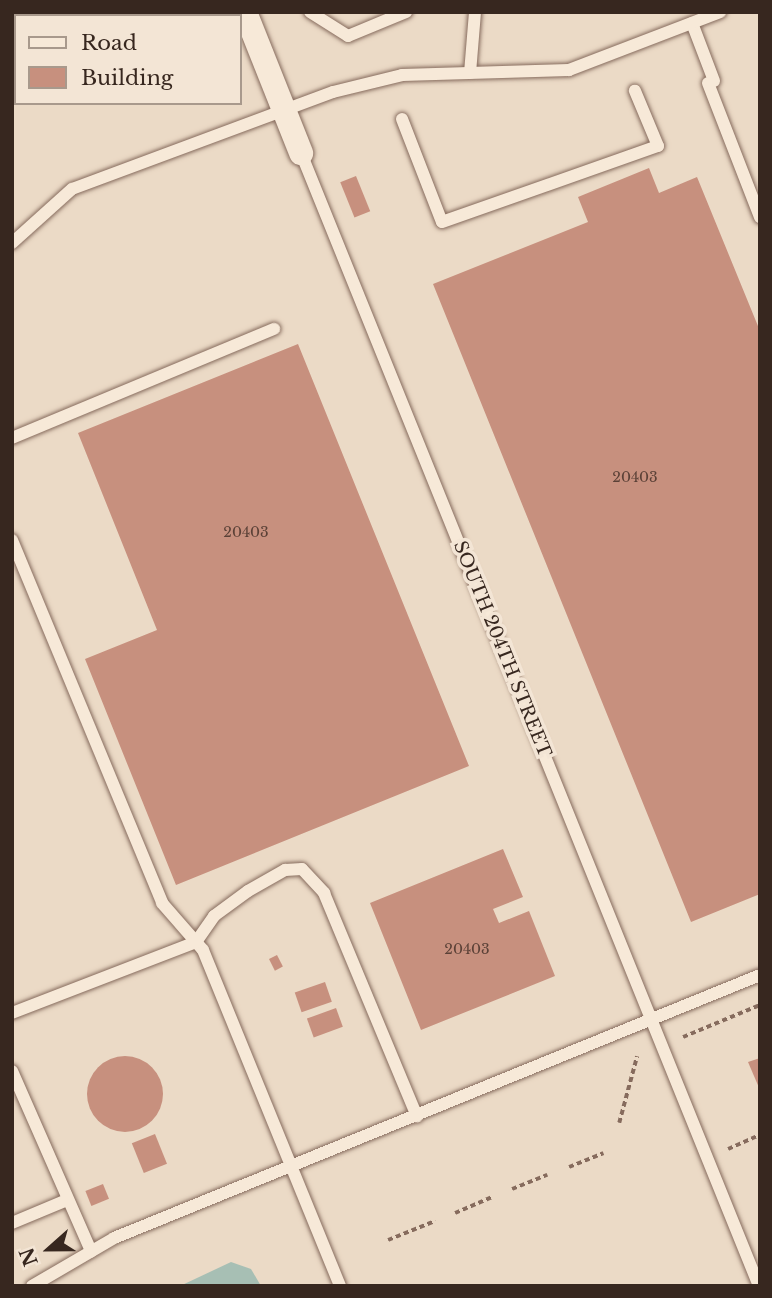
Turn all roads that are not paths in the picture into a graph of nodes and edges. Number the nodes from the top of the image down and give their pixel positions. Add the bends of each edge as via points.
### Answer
1 (245, 12) edge
2 (310, 12) edge
3 (406, 12) edge
4 (475, 12) edge
5 (719, 12) edge
6 (692, 23) junction
7 (470, 73) junction
8 (635, 91) dead end
9 (285, 110) junction
10 (402, 119) dead end
11 (301, 153) joint
12 (754, 189) edge
13 (760, 217) edge
14 (12, 243) edge
15 (274, 329) dead end
16 (12, 438) edge
17 (12, 540) edge
18 (196, 942) junction
19 (760, 975) edge
20 (12, 1013) edge
21 (651, 1019) junction
22 (12, 1071) edge
23 (417, 1116) junction
24 (293, 1166) junction
25 (66, 1200) junction
26 (12, 1223) edge
27 (91, 1251) junction
28 (32, 1286) edge
29 (340, 1286) edge
30 (759, 1286) edge

1 - 9 street, SOUTH 204TH STREET
2 - 3 lane via 348,36
4 - 7 lane
5 - 6 lane
6 - 7 lane via 569,70
6 - 12 lane
7 - 9 lane via 402,75
8 - 10 lane via 658,146 442,222
9 - 11 street, SOUTH 204TH STREET
9 - 14 lane via 72,189
11 - 21 lane, SOUTH 204TH STREET
12 - 13 lane
15 - 16 lane
17 - 18 lane via 162,904
18 - 20 lane
18 - 23 lane via 214,916 248,891 285,870 313,875
18 - 24 lane
19 - 21 lane
21 - 23 lane
21 - 30 lane, SOUTH 204TH STREET
22 - 25 lane via 62,1178
23 - 24 lane
24 - 27 lane
24 - 29 lane
25 - 26 lane
25 - 27 lane
27 - 28 lane

